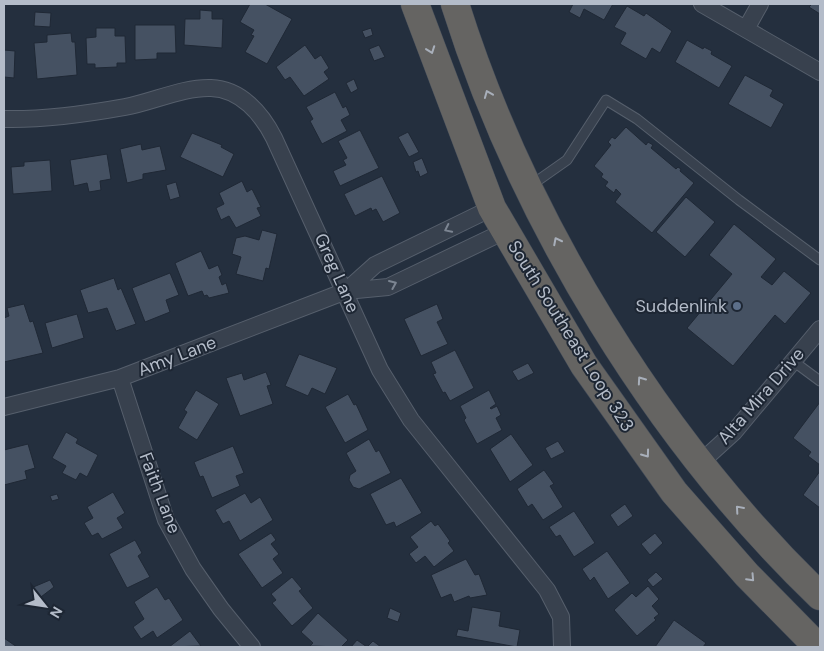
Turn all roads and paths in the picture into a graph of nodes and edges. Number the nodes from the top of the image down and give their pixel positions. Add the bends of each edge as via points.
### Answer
1 (415, 4) edge
2 (456, 4) edge
3 (702, 4) edge
4 (760, 4) edge
5 (746, 29) junction
6 (820, 72) edge
7 (4, 119) edge
8 (528, 187) junction
9 (499, 219) junction
10 (820, 260) edge
11 (346, 291) junction
12 (820, 329) edge
13 (793, 361) junction
14 (120, 378) junction
15 (820, 382) edge
16 (4, 407) edge
17 (701, 462) junction
18 (820, 594) edge
19 (252, 647) edge
20 (562, 647) edge
21 (818, 647) edge

1 -> 9 highway, South Southeast Loop 323
8 -> 2 highway, South Southeast Loop 323 via 477,67
3 - 5 street
4 - 5 street
5 - 6 street
7 - 11 street, Greg Lane via 126,107 212,88 232,94 252,105 266,121
8 - 10 lane via 567,160 606,100 637,119
17 -> 8 highway, South Southeast Loop 323 via 615,343
9 -> 11 street, Amy Lane via 375,265
11 -> 9 street, Amy Lane via 388,287
9 -> 21 highway, South Southeast Loop 323 via 584,365 674,492 747,575
11 - 14 street, Amy Lane
11 - 20 street, Greg Lane via 380,370 411,420 547,590 561,617
12 - 13 street, Alta Mira Drive
13 - 15 lane
13 - 17 street, Alta Mira Drive via 734,432
14 - 16 street, Amy Lane
14 - 19 street, Faith Lane via 166,520 193,569
18 -> 17 highway, South Southeast Loop 323 via 767,541

